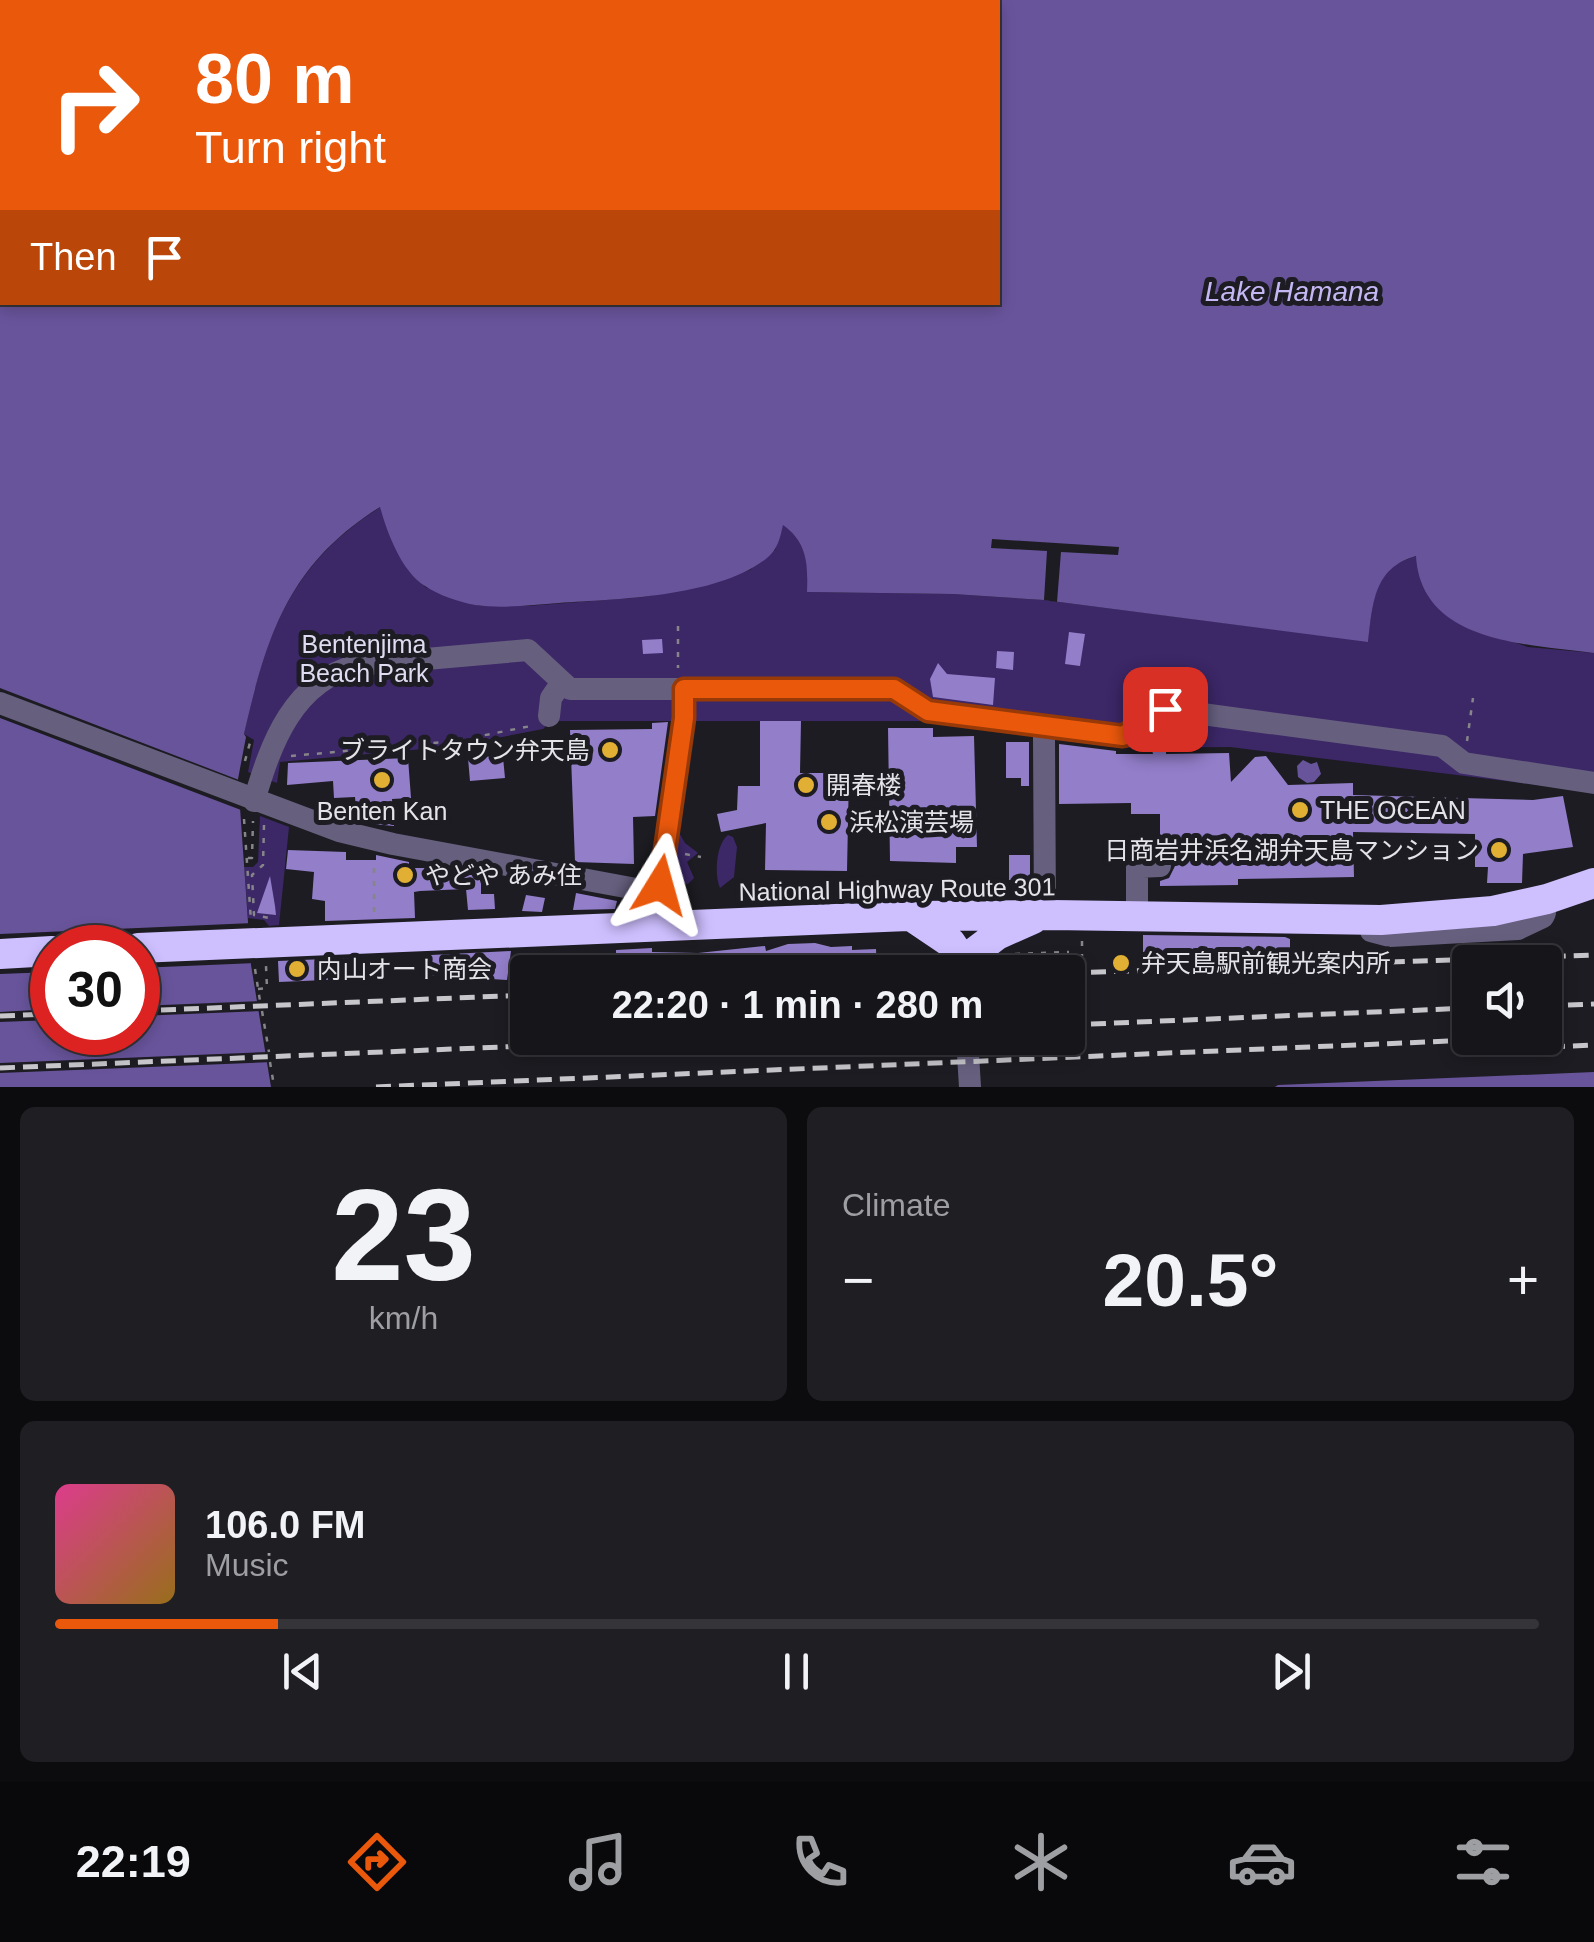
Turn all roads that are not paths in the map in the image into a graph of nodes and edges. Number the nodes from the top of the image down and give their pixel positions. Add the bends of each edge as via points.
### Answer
1 (562, 682) junction
2 (681, 689) junction
3 (0, 703) edge
4 (549, 716) road end
5 (1044, 738) dead end
6 (1594, 783) edge
7 (251, 806) junction
8 (1160, 866) dead end
9 (1594, 884) edge
10 (659, 893) junction
11 (1046, 915) junction
12 (912, 916) junction
13 (1137, 917) junction
14 (679, 924) junction
15 (160, 947) edge
16 (30, 953) edge
17 (0, 954) edge
18 (957, 955) edge
19 (975, 955) edge
20 (968, 1055) edge
21 (970, 1087) edge

1 - 2 street via 570,689
1 - 4 street
1 - 7 street via 528,650 335,672 306,692 270,749
2 - 6 street via 894,689 928,711 1123,736 1165,709 1442,746 1464,763
2 - 10 street via 684,718
3 - 7 street
5 - 11 street
7 - 10 street via 366,838 624,876
8 - 13 street via 1136,867
9 - 13 highway, National Highway Route 301 via 1466,915 1368,921
10 - 14 street via 677,906
11 - 12 highway, National Highway Route 301
11 - 13 highway, National Highway Route 301
11 - 19 highway via 996,936
12 - 14 highway, National Highway Route 301
12 - 18 highway via 951,943
14 - 15 highway, National Highway Route 301
16 - 17 highway
20 - 21 street

